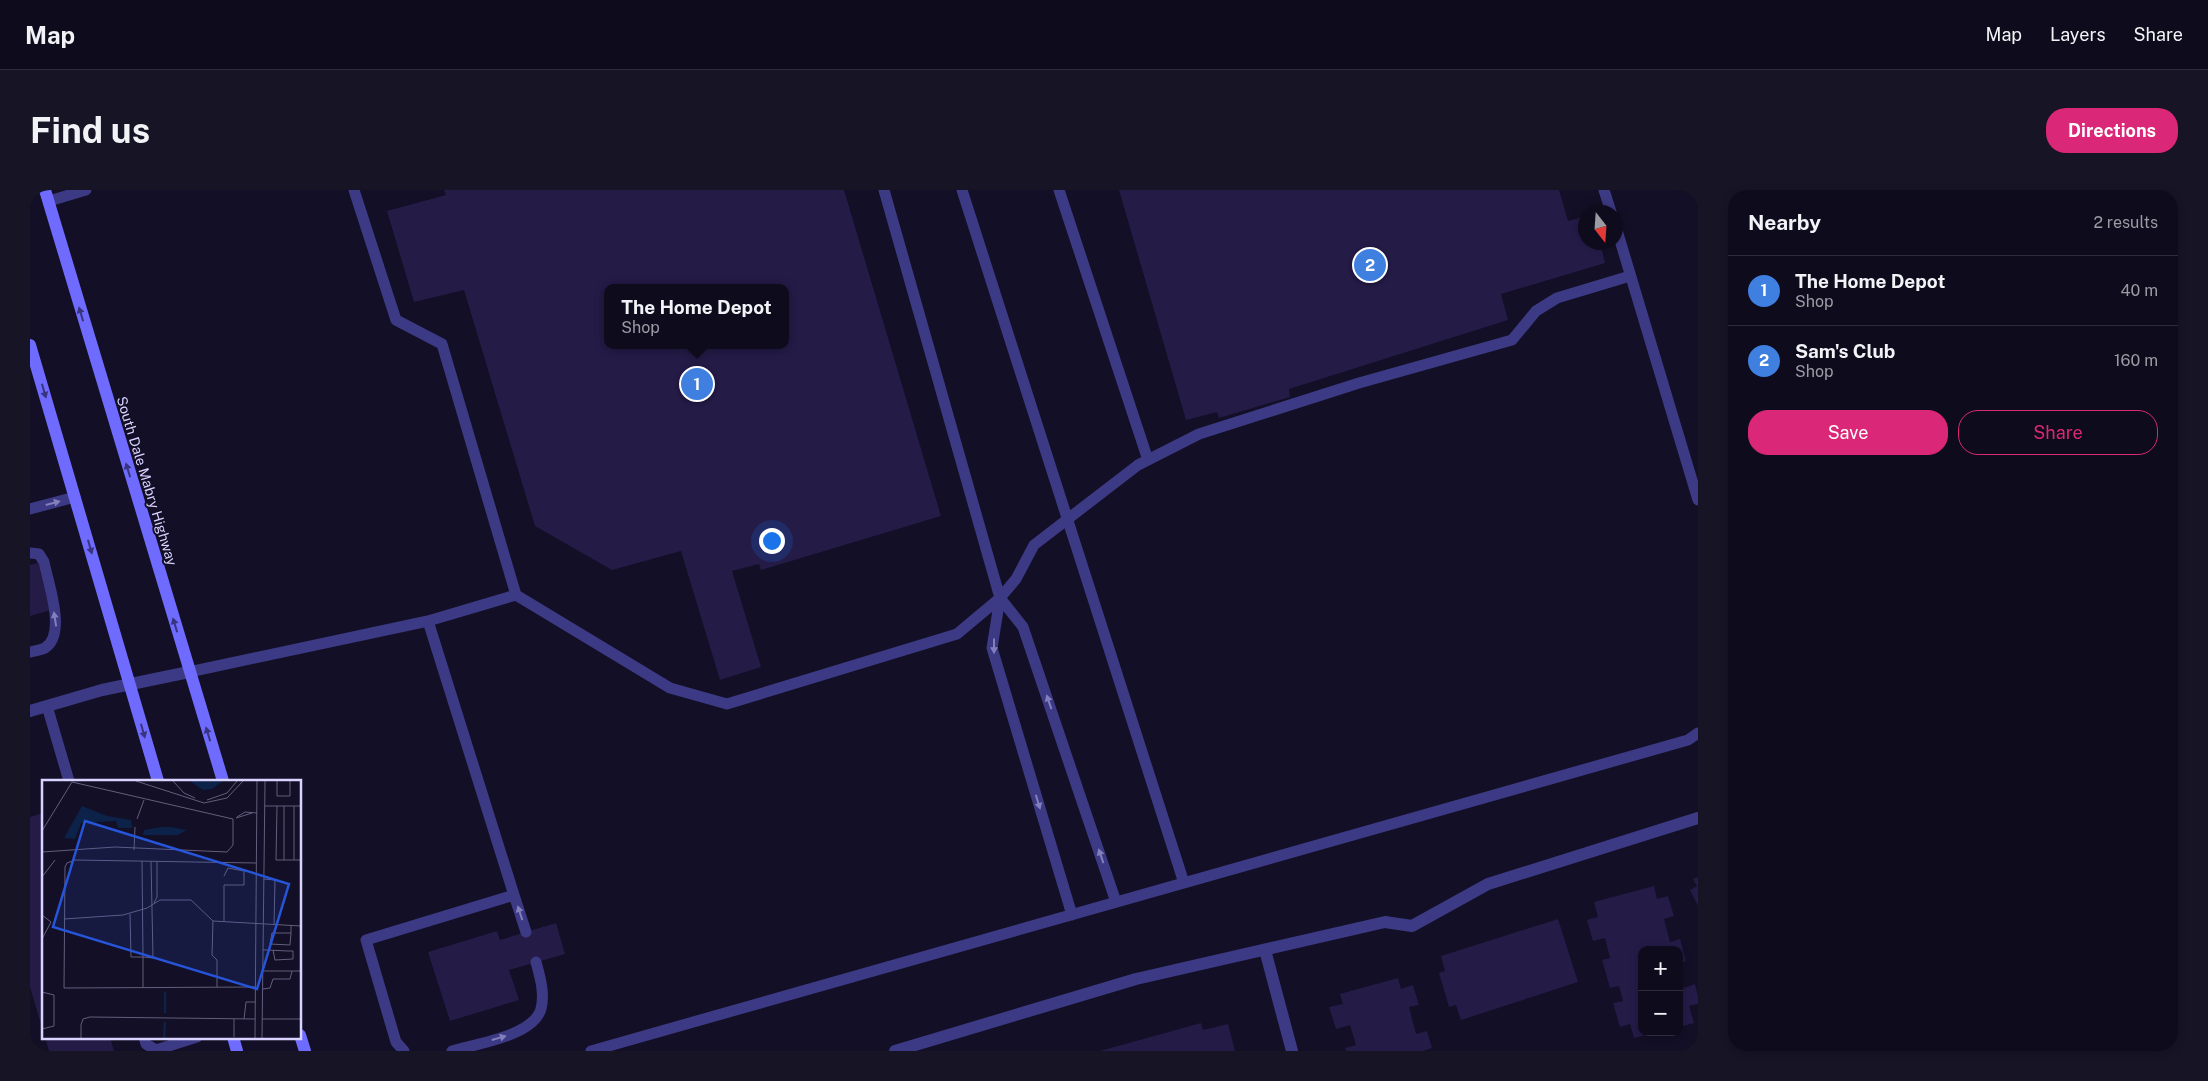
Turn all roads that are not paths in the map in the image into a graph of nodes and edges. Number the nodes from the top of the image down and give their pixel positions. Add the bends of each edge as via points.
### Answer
1 (86, 190) edge
2 (354, 190) edge
3 (884, 190) edge
4 (962, 190) edge
5 (1059, 190) edge
6 (1604, 190) edge
7 (47, 196) edge
8 (1609, 205) edge
9 (1623, 250) edge
10 (1630, 276) junction
11 (30, 345) edge
12 (1148, 460) junction
13 (75, 497) junction
14 (1698, 500) edge
15 (30, 509) edge
16 (1068, 518) junction
17 (30, 553) edge
18 (516, 595) junction
19 (1000, 598) junction
20 (428, 621) junction
21 (30, 652) edge
22 (189, 672) junction
23 (130, 685) junction
24 (47, 706) junction
25 (30, 711) edge
26 (1698, 733) edge
27 (69, 780) edge
28 (158, 780) edge
29 (223, 780) edge
30 (1698, 818) edge
31 (1184, 883) junction
32 (514, 894) junction
33 (1116, 902) junction
34 (1072, 915) junction
35 (526, 932) dead end
36 (1265, 950) junction
37 (536, 962) dead end
38 (144, 1038) edge
39 (194, 1038) edge
40 (233, 1038) edge
41 (301, 1038) edge
42 (237, 1051) edge
43 (305, 1051) edge
44 (404, 1051) edge
45 (452, 1051) edge
46 (592, 1051) edge
47 (895, 1051) edge
48 (1292, 1051) edge

1 - 7 lane
2 - 18 lane via 396,320 442,344
3 - 19 lane
4 - 16 lane
5 - 12 lane
6 - 8 lane
22 -> 7 main road, South Dale Mabry Highway
9 - 10 lane
10 - 12 lane via 1557,298 1536,311 1512,340 1359,383 1199,434
10 - 14 lane
11 -> 13 main road
12 - 16 lane
15 -> 13 lane
13 -> 23 main road
16 - 19 lane via 1034,544 1016,579
16 - 31 lane
21 -> 17 lane via 45,648 57,626 44,562 39,554
18 - 19 lane via 670,688 727,704 957,634
18 - 20 lane
33 -> 19 lane via 1024,627
19 -> 34 lane via 992,648
20 - 22 lane
20 - 32 lane
22 - 23 street
29 -> 22 main road, South Dale Mabry Highway
23 - 24 street
23 -> 28 main road
24 - 25 street
24 - 27 lane
26 - 31 lane via 1688,740
30 - 36 street via 1488,884 1412,926 1385,922
31 - 33 lane
35 -> 32 lane
32 - 44 lane via 366,940 396,1042
33 - 34 lane
34 - 46 lane
36 - 47 street via 1136,979
36 - 48 street
45 -> 37 lane via 506,1036 536,1020 543,992
38 - 39 lane via 146,1044 156,1050
40 - 42 main road
41 - 43 main road

